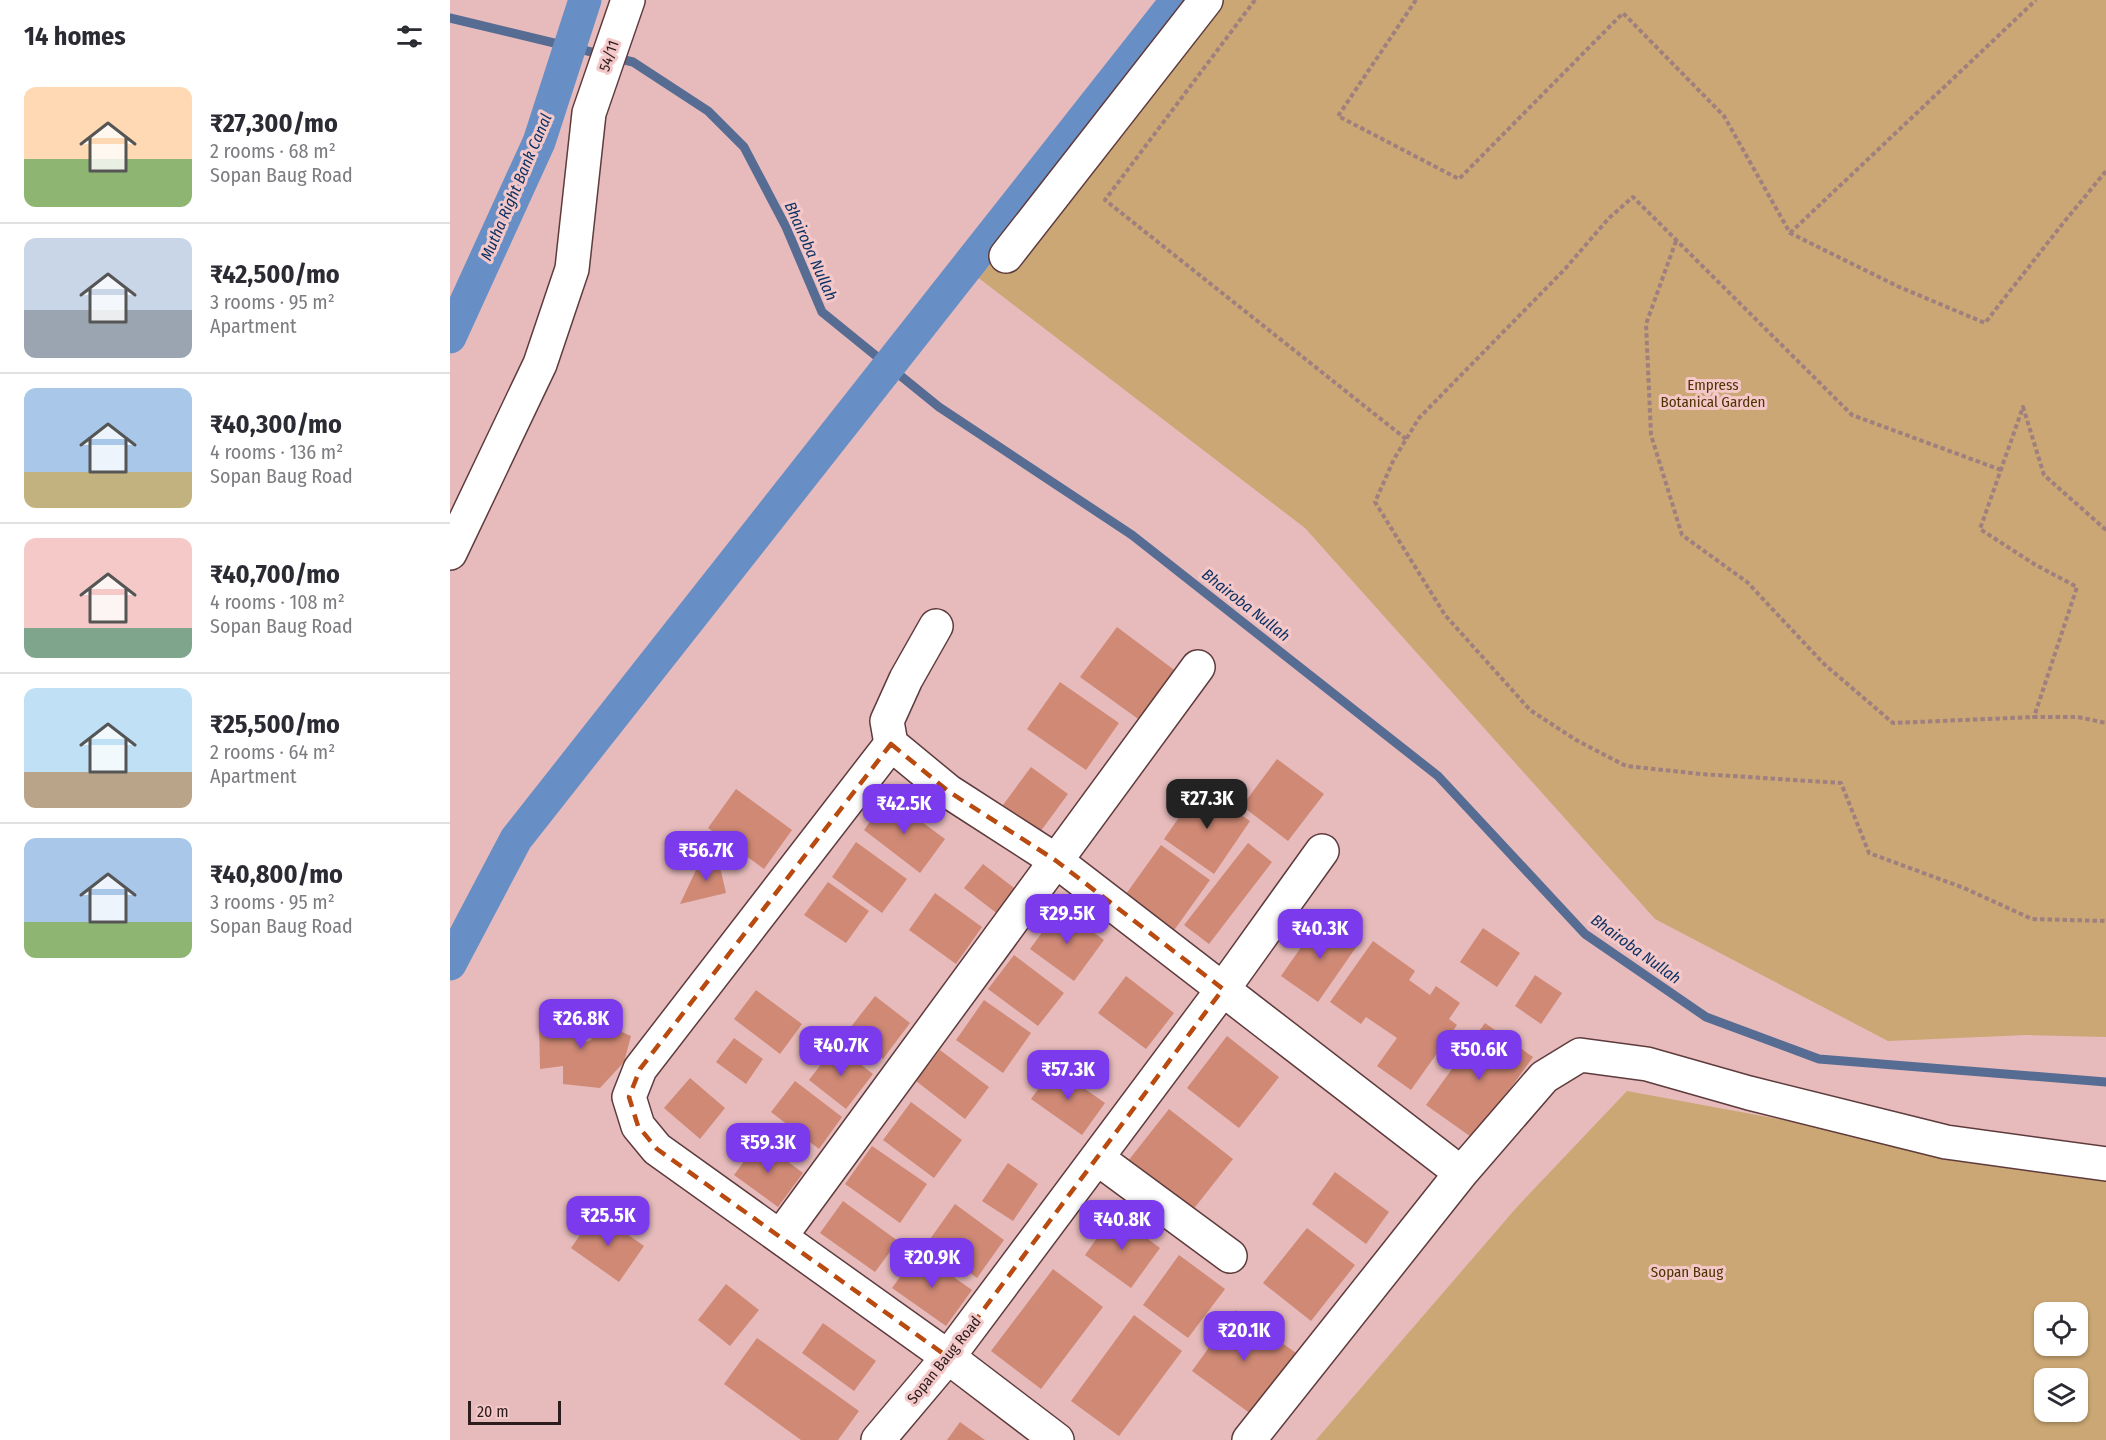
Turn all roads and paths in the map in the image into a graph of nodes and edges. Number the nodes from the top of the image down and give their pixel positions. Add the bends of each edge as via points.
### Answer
1 (628, 0) edge
2 (1206, 0) edge
3 (1255, 0) edge
4 (1416, 0) edge
5 (2036, 0) edge
6 (2106, 171) edge
7 (1790, 233) junction
8 (1676, 241) junction
9 (1006, 256) dead end
10 (1406, 439) junction
11 (2001, 470) junction
12 (2106, 530) edge
13 (450, 553) edge
14 (936, 626) dead end
15 (1198, 667) dead end
16 (2034, 717) junction
17 (2106, 723) edge
18 (891, 744) junction
19 (1322, 851) dead end
20 (1055, 860) junction
21 (2106, 921) edge
22 (1223, 989) junction
23 (1097, 1158) junction
24 (2106, 1164) edge
25 (1461, 1173) junction
26 (780, 1237) junction
27 (1230, 1256) dead end
28 (948, 1357) junction
29 (878, 1440) edge
30 (1057, 1440) edge
31 (1249, 1440) edge

1 - 13 street, 54/11 via 589,113 573,269 540,364
2 - 9 street
3 - 10 path via 1106,200
4 - 7 path via 1338,116 1459,179 1623,13 1724,116
5 - 7 path
6 - 7 path via 1985,323
8 - 10 path via 1633,197 1419,418
8 - 11 path via 1852,415
8 - 16 path via 1646,324 1651,435 1682,535 1747,582 1824,664 1893,723
10 - 21 path via 1375,502 1445,615 1530,710 1626,766 1841,783 1869,853 1964,888 2032,919
11 - 12 path via 2023,407 2044,475
11 - 16 path via 1980,530 2077,587
14 - 18 street via 887,721
15 - 20 street
16 - 17 path via 2078,717
18 - 20 street via 948,791
18 - 26 street via 640,1070 629,1097 638,1126 657,1149
19 - 22 street, Sopan Baug Road
20 - 22 street
20 - 26 street
22 - 23 street, Sopan Baug Road
22 - 25 street
23 - 27 street
23 - 28 street, Sopan Baug Road
24 - 25 street via 1946,1142 1647,1064 1580,1055 1544,1077
25 - 31 street
26 - 28 street
28 - 29 street, Sopan Baug Road
28 - 30 street

